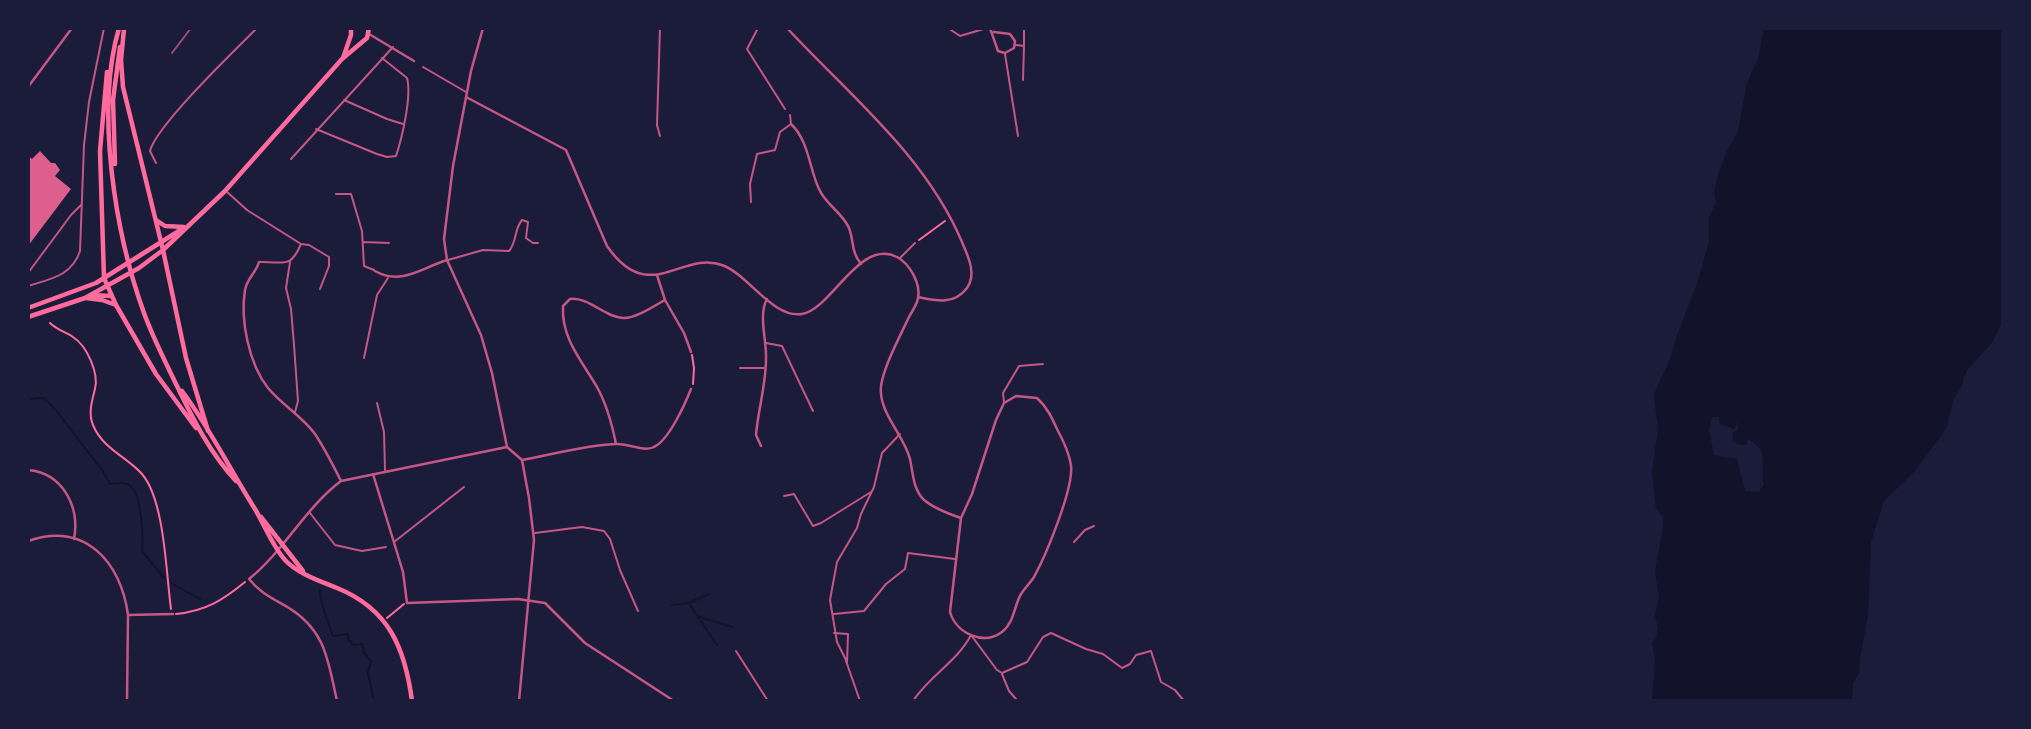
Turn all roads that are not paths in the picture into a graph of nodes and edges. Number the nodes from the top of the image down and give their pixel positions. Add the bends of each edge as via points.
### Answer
1 (72, 28) edge
2 (104, 28) edge
3 (118, 28) edge
4 (124, 28) edge
5 (257, 28) edge
6 (483, 28) edge
7 (660, 28) edge
8 (758, 28) edge
9 (787, 28) edge
10 (948, 28) edge
11 (989, 28) edge
12 (1013, 28) edge
13 (1024, 28) edge
14 (369, 30) edge
15 (350, 31) edge
16 (994, 32) junction
17 (1010, 34) junction
18 (362, 40) junction
19 (1015, 44) junction
20 (1024, 46) junction
21 (114, 47) junction
22 (393, 47) junction
23 (1005, 53) junction
24 (382, 58) junction
25 (342, 59) junction
26 (414, 61) dead end
27 (424, 67) dead end
28 (1023, 80) dead end
29 (28, 87) edge
30 (466, 95) junction
31 (343, 99) junction
32 (785, 109) dead end
33 (790, 115) dead end
34 (403, 124) junction
35 (791, 124) junction
36 (316, 129) junction
37 (660, 136) dead end
38 (1018, 136) dead end
39 (290, 159) dead end
40 (156, 163) dead end
41 (225, 191) junction
42 (336, 194) dead end
43 (117, 200) junction
44 (751, 202) dead end
45 (83, 203) junction
46 (156, 220) junction
47 (185, 227) junction
48 (362, 242) junction
49 (389, 243) dead end
50 (538, 243) dead end
51 (915, 243) road end
52 (159, 244) junction
53 (301, 244) junction
54 (161, 252) junction
55 (900, 258) junction
56 (447, 260) junction
57 (259, 262) joint
58 (290, 262) junction
59 (861, 264) junction
60 (375, 271) joint
61 (28, 273) edge
62 (657, 275) junction
63 (104, 278) junction
64 (388, 278) junction
65 (28, 286) edge
66 (107, 286) junction
67 (320, 289) dead end
68 (91, 295) junction
69 (112, 296) junction
70 (918, 297) junction
71 (85, 298) junction
72 (767, 299) junction
73 (665, 300) junction
74 (116, 305) junction
75 (28, 308) edge
76 (28, 317) edge
77 (765, 343) junction
78 (691, 352) road end
79 (364, 358) dead end
80 (1042, 364) dead end
81 (740, 368) dead end
82 (765, 368) junction
83 (176, 384) junction
84 (691, 389) road end
85 (377, 402) dead end
86 (1004, 403) junction
87 (813, 411) dead end
88 (295, 413) junction
89 (208, 431) junction
90 (200, 432) junction
91 (900, 434) junction
92 (616, 444) junction
93 (761, 446) dead end
94 (507, 447) junction
95 (522, 460) junction
96 (28, 470) edge
97 (385, 471) junction
98 (373, 473) junction
99 (236, 481) junction
100 (341, 481) junction
101 (464, 488) dead end
102 (872, 492) junction
103 (785, 496) dead end
104 (310, 513) junction
105 (961, 518) junction
106 (1094, 526) dead end
107 (534, 533) junction
108 (74, 538) junction
109 (28, 541) edge
110 (393, 542) junction
111 (1074, 542) dead end
112 (386, 547) dead end
113 (281, 548) junction
114 (955, 559) junction
115 (530, 600) junction
116 (638, 611) dead end
117 (173, 614) road end
118 (832, 614) junction
119 (128, 615) junction
120 (834, 633) junction
121 (971, 635) junction
122 (736, 651) dead end
123 (847, 664) junction
124 (1002, 673) junction
125 (1016, 699) dead end
126 (127, 701) edge
127 (337, 701) edge
128 (412, 701) edge
129 (519, 701) edge
130 (674, 701) edge
131 (768, 701) edge
132 (860, 701) edge
133 (913, 701) edge
134 (1184, 701) edge

1 - 29 street
2 - 45 lane via 88,112
3 - 21 main road
4 - 43 main road via 113,100
4 - 46 main road via 122,87
5 - 40 lane via 158,135 150,151
6 - 30 street
7 - 37 lane
8 - 32 lane via 747,49
9 - 70 street via 900,143 951,217 968,257 970,284 950,300
10 - 11 lane via 960,36
11 - 16 street
12 - 17 lane
13 - 20 lane
14 - 18 main road
14 - 22 street
15 - 18 main road
15 - 25 main road
16 - 17 street
16 - 23 street via 996,48
17 - 19 street
18 - 25 main road
19 - 20 lane
19 - 23 street
20 - 28 lane
21 - 43 main road via 107,120
21 - 63 main road via 101,126
22 - 24 lane
22 - 26 street
23 - 38 lane
24 - 31 lane
24 - 34 lane via 407,78
25 - 41 main road
27 - 30 lane
30 - 56 street via 446,208
30 - 62 street via 566,150 611,252 637,272
31 - 34 lane
31 - 36 lane
33 - 35 lane
34 - 36 lane via 397,154 391,157
35 - 44 lane via 780,132 775,150 757,154
35 - 59 street via 801,136 821,193 846,223
36 - 39 lane
41 - 47 main road
41 - 53 lane
42 - 48 lane via 351,194
43 - 83 main road via 139,299
45 - 61 lane
45 - 65 lane via 82,245 75,264 65,274
46 - 47 main road via 165,226
46 - 52 main road
47 - 52 main road
47 - 54 main road
48 - 49 lane
48 - 60 lane via 364,266
50 - 56 lane via 526,238 528,222 522,220 509,251 483,250
51 - 55 lane
52 - 54 main road
52 - 63 main road
53 - 58 lane
53 - 67 lane via 329,257
54 - 66 main road
54 - 89 main road
55 - 59 street via 879,255
55 - 70 street via 914,275
56 - 64 street via 401,278
56 - 94 street via 481,335
57 - 58 lane
57 - 88 street via 245,291 248,340 259,374
58 - 88 lane via 286,288 295,359
59 - 72 street via 806,313 786,312
60 - 64 street
62 - 72 street via 698,264 722,265
62 - 73 street
63 - 66 main road
63 - 75 main road
64 - 79 lane via 377,295
66 - 68 main road
66 - 69 main road
68 - 69 main road
68 - 71 main road
69 - 74 main road
70 - 91 street via 881,388 883,404
71 - 74 main road
71 - 76 main road
72 - 77 street
73 - 78 street
73 - 92 street via 624,319 581,299 570,299 563,306 571,345 607,408
74 - 90 main road via 163,384
77 - 82 street
77 - 87 lane via 782,346
80 - 86 lane via 1019,366 1003,393
81 - 82 lane
82 - 93 street via 757,431
83 - 89 main road
83 - 90 main road
84 - 92 street via 659,444 647,449
85 - 97 lane
86 - 105 street
86 - 121 street via 1023,395 1043,404 1071,463 1070,483 1035,573 1007,626 994,636
88 - 100 street via 314,432
89 - 99 main road
90 - 99 main road
91 - 102 lane via 882,453
91 - 105 street via 918,492
92 - 95 street
94 - 95 street
94 - 97 street
95 - 107 street
96 - 108 street via 43,473 65,491 76,513
97 - 98 street
98 - 100 street
98 - 110 street
99 - 113 main road
100 - 104 street
101 - 110 lane
102 - 103 lane via 813,526 794,494
102 - 118 lane via 837,562
104 - 112 lane via 333,544 358,550
104 - 113 street
105 - 114 street
106 - 111 lane
107 - 115 street
107 - 116 lane via 582,527 604,531
108 - 109 street
108 - 119 street via 110,564
110 - 115 street via 407,603
113 - 127 street via 249,579 298,614 320,637
113 - 128 main road via 305,573 354,596 384,621 404,658
114 - 118 lane via 908,553 905,569 867,609
114 - 121 street via 950,612 957,626
115 - 129 street
115 - 130 street via 545,603 585,643
117 - 119 street
118 - 120 lane
119 - 126 street
120 - 123 lane
120 - 123 lane via 848,634
121 - 124 lane
121 - 133 lane via 953,661
122 - 131 lane
123 - 132 lane
124 - 125 lane
124 - 134 lane via 1027,662 1043,637 1056,633 1122,668 1136,655 1151,651 1161,682

